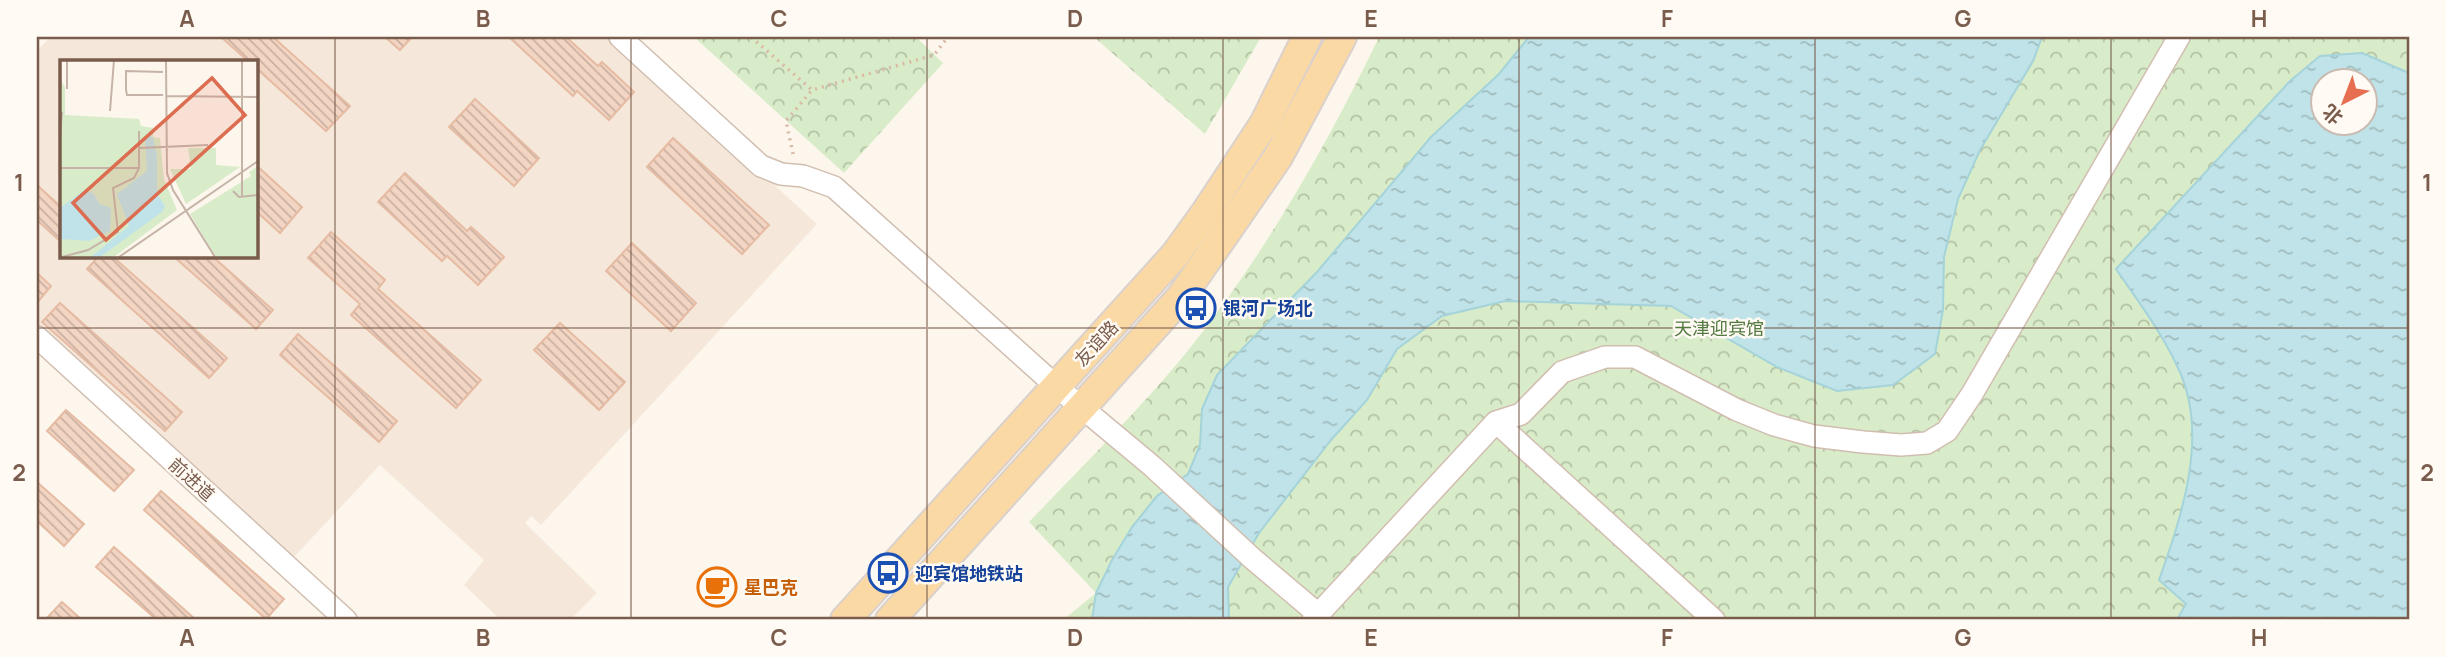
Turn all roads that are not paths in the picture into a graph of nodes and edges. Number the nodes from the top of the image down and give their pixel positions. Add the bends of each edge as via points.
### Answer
1 (620, 37) edge
2 (1307, 37) edge
3 (1342, 37) edge
4 (2179, 37) edge
5 (37, 337) edge
6 (37, 355) edge
7 (1056, 386) junction
8 (1082, 408) junction
9 (1496, 422) junction
10 (1316, 617) edge
11 (327, 620) edge
12 (346, 620) edge
13 (845, 620) edge
14 (890, 620) edge
15 (1714, 620) edge

1 - 7 street via 761,166 834,187
2 - 7 main road, 友谊路 via 1264,124 1206,212 1175,255
3 - 8 main road, 友谊路 via 1278,157 1213,254
4 - 9 street via 1972,394 1947,431 1927,443 1863,442 1774,425 1635,357 1605,357 1562,372 1521,414
5 - 12 street, 前进道
6 - 11 street, 前进道
7 - 8 street
7 - 13 main road, 友谊路
8 - 10 street
8 - 14 main road, 友谊路
9 - 10 street
9 - 15 street

